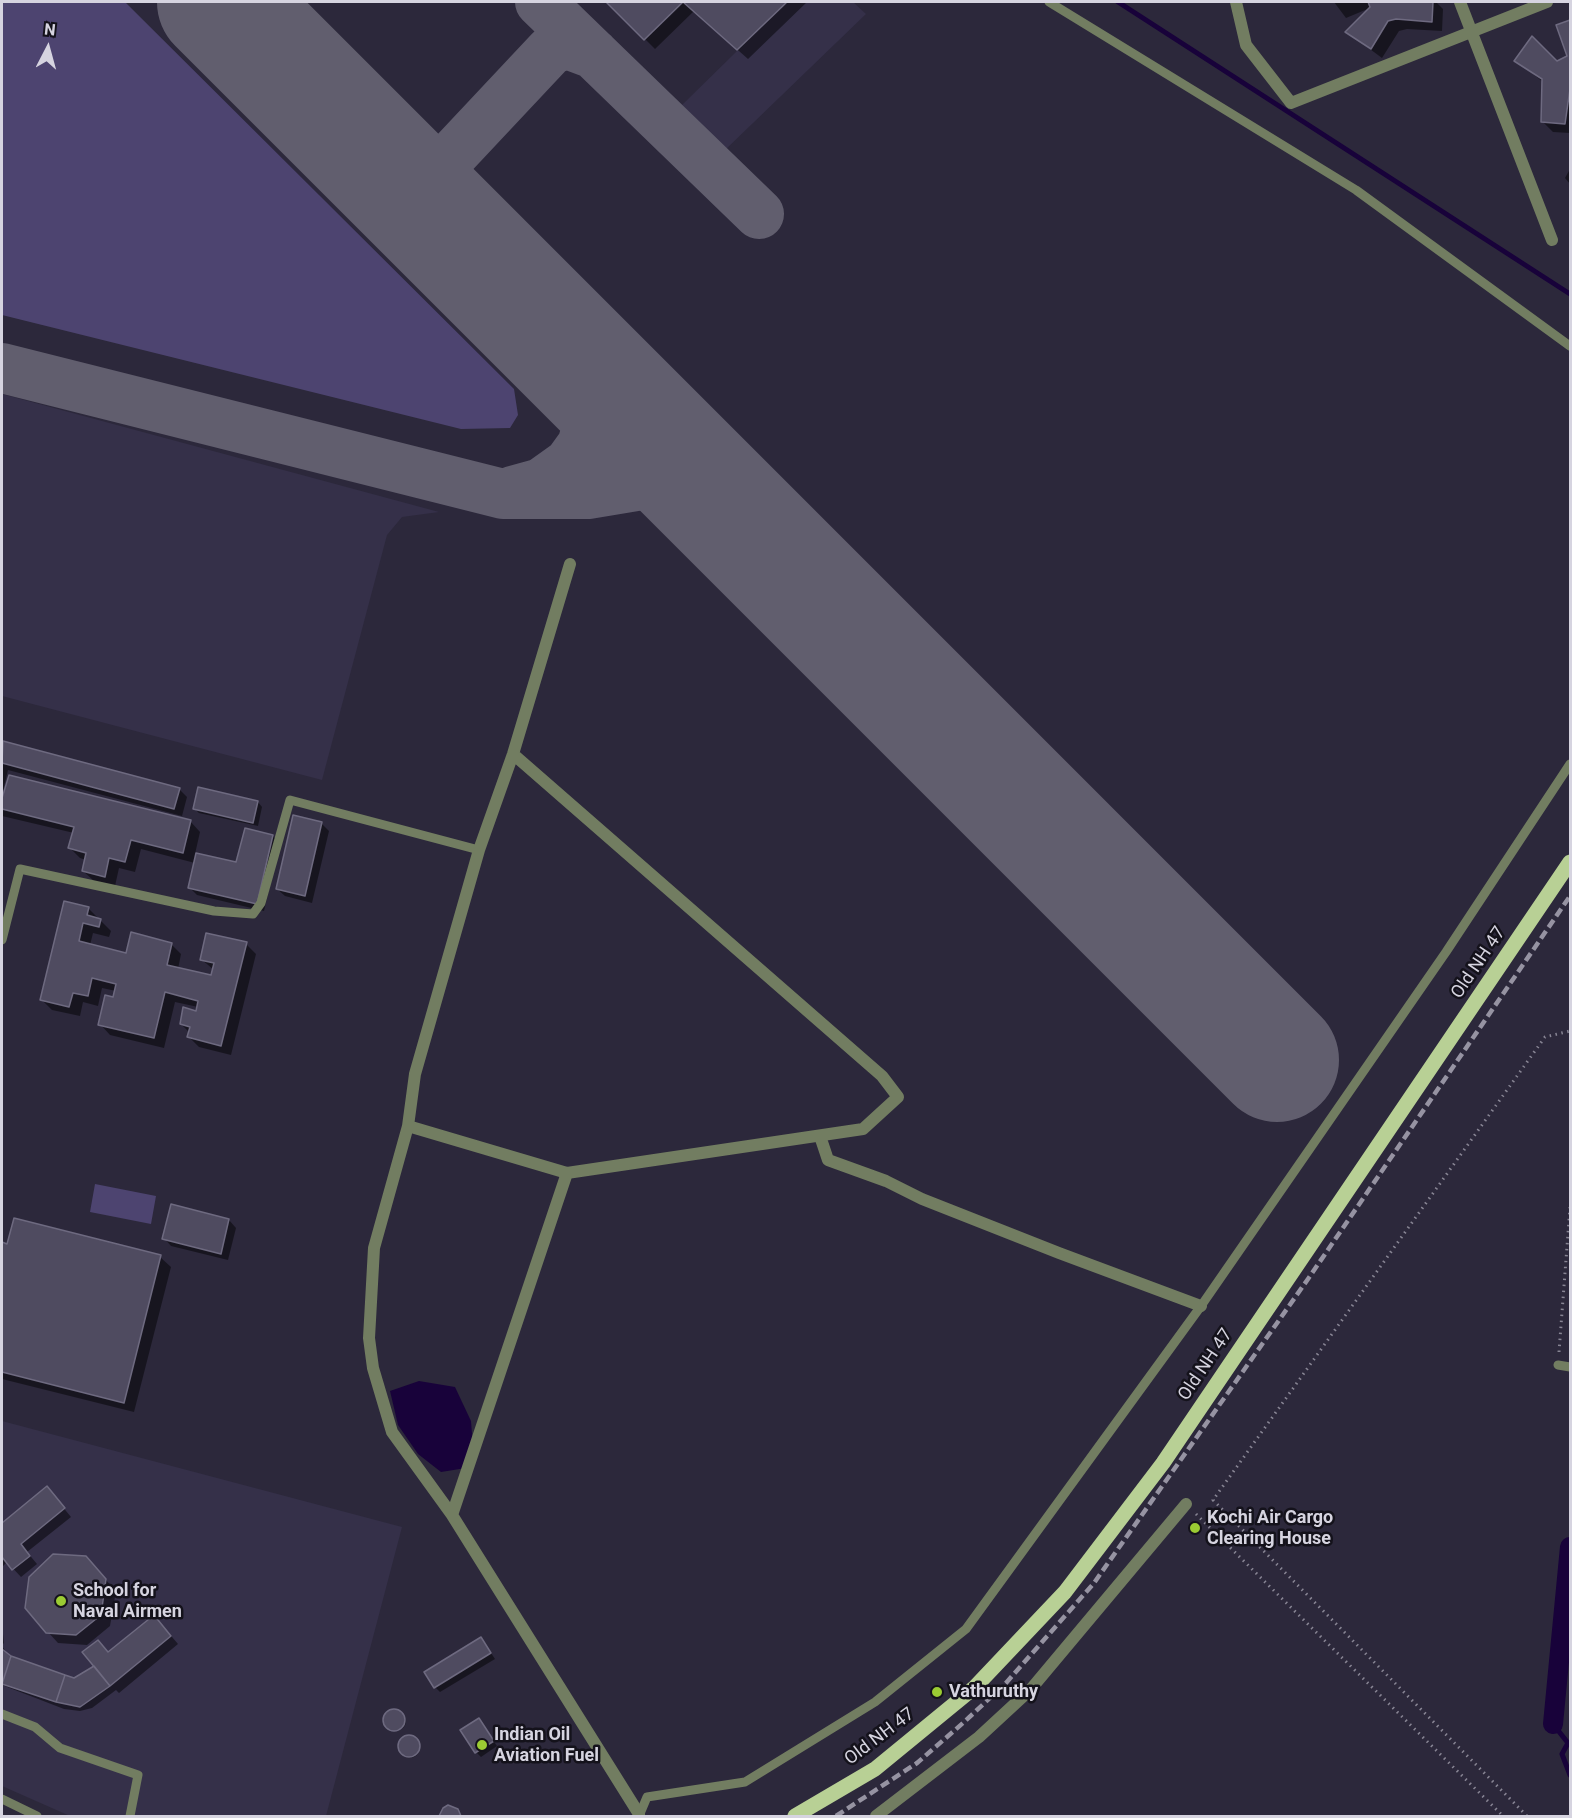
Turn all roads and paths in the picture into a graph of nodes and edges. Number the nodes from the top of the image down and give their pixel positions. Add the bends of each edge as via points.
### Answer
1 (1049, 2) edge
2 (1236, 2) edge
3 (1460, 2) edge
4 (1547, 2) edge
5 (1470, 32) junction
6 (1552, 240) dead end
7 (1570, 346) edge
8 (570, 564) dead end
9 (513, 754) junction
10 (1570, 764) edge
11 (480, 850) junction
12 (1570, 862) edge
13 (2, 940) edge
14 (1570, 1031) edge
15 (408, 1126) junction
16 (820, 1136) junction
17 (567, 1173) junction
18 (1570, 1207) edge
19 (1201, 1306) junction
20 (1558, 1365) joint
21 (1570, 1366) edge
22 (1186, 1504) joint
23 (452, 1515) junction
24 (2, 1714) edge
25 (2, 1799) edge
26 (639, 1815) edge
27 (38, 1816) edge
28 (130, 1816) edge
29 (795, 1816) edge
30 (876, 1816) edge
31 (1503, 1816) edge
32 (1527, 1816) edge

1 - 7 lane via 1356,190
2 - 5 street via 1246,45 1291,103
3 - 5 street
4 - 5 street
5 - 6 street
8 - 9 street
9 - 11 street
9 - 16 street via 882,1076 898,1097 863,1129
10 - 19 lane via 1439,962
11 - 13 lane via 290,800 261,903 253,914 214,911 20,869
11 - 15 street via 415,1074
12 - 29 main road, Old NH 47 via 1164,1463 1065,1592 975,1687 875,1769
14 - 32 path via 1545,1037 1213,1500
15 - 17 street
15 - 23 street via 374,1248 369,1338 373,1368 392,1432
16 - 17 street
16 - 19 street via 828,1160
17 - 23 street
18 - 20 path
19 - 26 lane via 966,1629 875,1702 745,1782 647,1797
20 - 21 lane
22 - 30 street via 1031,1689 979,1737
22 - 31 path
23 - 26 street
24 - 28 lane via 35,1727 60,1748 138,1775
25 - 27 lane

